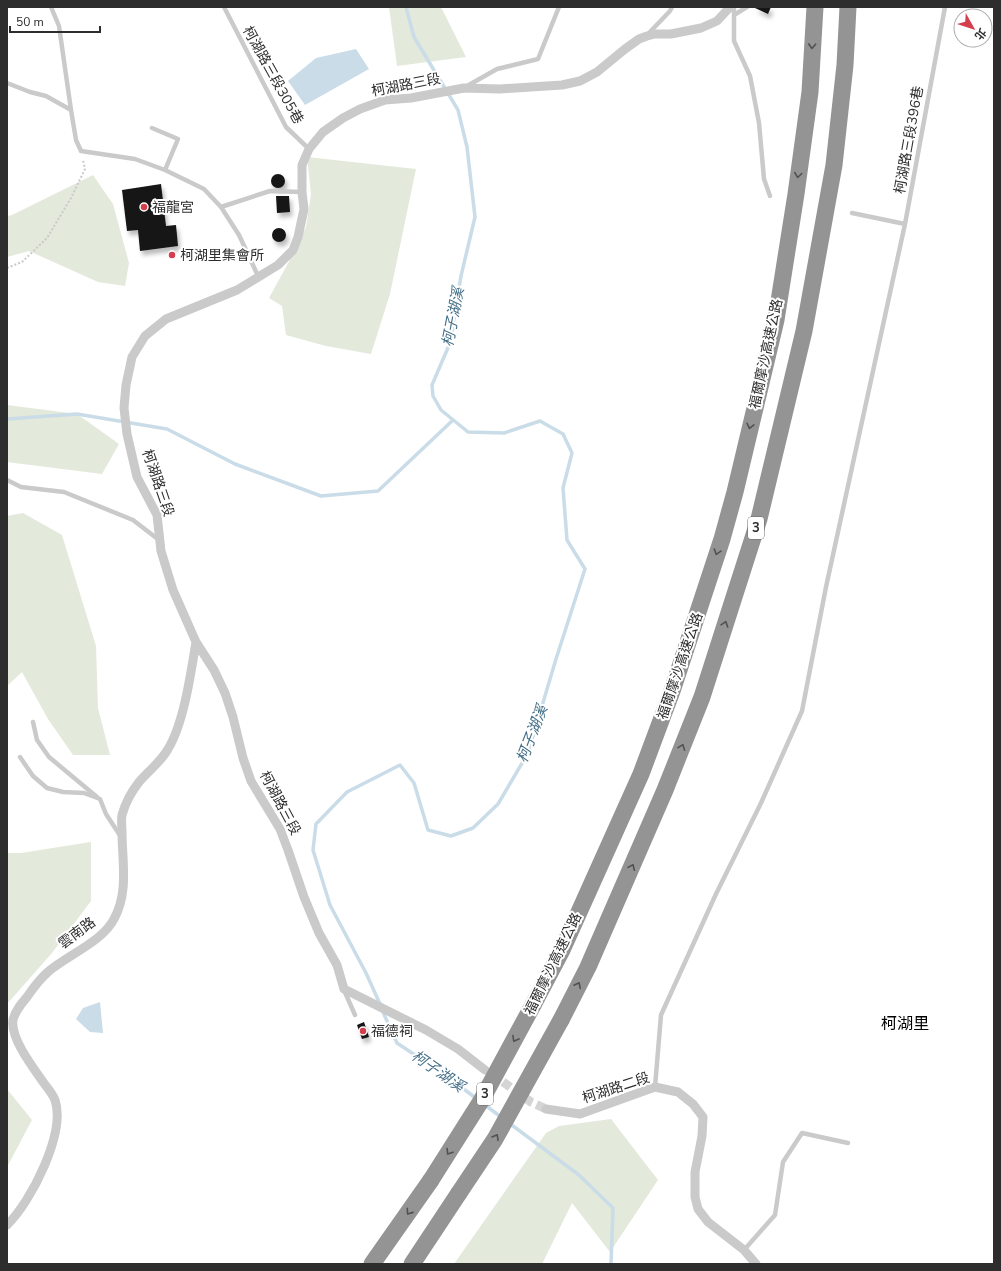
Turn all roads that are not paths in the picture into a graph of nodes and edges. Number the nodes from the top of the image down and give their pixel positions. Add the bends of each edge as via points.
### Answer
1 (52, 7) edge
2 (224, 7) edge
3 (559, 7) edge
4 (672, 7) edge
5 (734, 7) edge
6 (747, 7) edge
7 (815, 7) edge
8 (848, 7) edge
9 (945, 7) edge
10 (732, 11) edge
11 (647, 36) junction
12 (7, 83) edge
13 (464, 88) junction
14 (70, 110) junction
15 (152, 128) dead end
16 (309, 149) junction
17 (165, 170) junction
18 (302, 192) junction
19 (770, 196) dead end
20 (221, 207) junction
21 (852, 213) dead end
22 (905, 224) junction
23 (259, 278) junction
24 (7, 480) edge
25 (159, 540) junction
26 (196, 642) junction
27 (33, 722) dead end
28 (20, 757) dead end
29 (100, 799) junction
30 (122, 839) junction
31 (344, 989) junction
32 (355, 1015) dead end
33 (485, 1070) tunnel mouth
34 (655, 1087) junction
35 (546, 1109) tunnel mouth
36 (848, 1143) dead end
37 (7, 1225) edge
38 (744, 1250) junction
39 (372, 1264) edge
40 (412, 1264) edge
41 (756, 1264) edge

1 - 14 lane via 59,26
2 - 16 lane, 柯湖路三段305巷 via 286,127
3 - 13 lane via 538,59 497,69
4 - 11 lane
5 - 10 lane
6 - 10 lane
7 -> 39 highway, 福爾摩沙高速公路 / 3, bridge via 810,92 776,320 722,539 672,691 641,774 562,950 481,1101 431,1180
40 -> 8 highway, 福爾摩沙高速公路 / 3, bridge via 495,1139 561,1020 588,967 666,790 702,697 759,519 804,331 834,166 845,65
9 - 22 lane, 柯湖路三段396巷
10 - 11 street, 柯湖路三段 via 718,21 701,28
10 - 19 lane via 734,41 750,76 759,123 764,179
11 - 13 street, 柯湖路三段 via 625,49 597,72 580,81 562,85 500,89
12 - 14 lane via 46,96
13 - 16 street, 柯湖路三段 via 385,100 360,109 323,132
14 - 17 lane via 81,151 135,159
15 - 17 lane via 178,139
16 - 18 street, 柯湖路三段 via 302,165
17 - 20 lane via 204,189
18 - 20 lane via 270,191
18 - 23 street, 柯湖路三段 via 304,209 293,250 278,265
20 - 23 lane via 239,235
21 - 22 lane
22 - 34 lane, 柯湖路三段396巷 via 826,587 802,711 661,1015
23 - 25 street, 柯湖路三段 via 238,290 166,319 145,336 132,357 124,408 127,434 138,477 157,515
24 - 25 lane via 21,487 64,492 133,520
25 - 26 street, 柯湖路三段 via 173,590
26 - 30 street, 雲南路 via 178,727 169,749 139,782 128,799 122,816
26 - 31 street, 柯湖路三段 via 214,670 224,693 250,781 280,829 304,897 319,933 337,965
27 - 29 lane via 37,740 48,757
28 - 29 lane via 33,776 47,788 84,793
29 - 30 lane
30 - 37 street, 雲南路 via 122,891 114,919 102,934 47,973 18,1008 13,1021 15,1038 55,1098 57,1112 54,1136 44,1167 25,1203
31 - 32 lane
31 - 33 street via 458,1049
34 - 35 street, 柯湖路二段 via 580,1114
34 - 38 street, 柯湖路二段 via 678,1092 693,1104 703,1117 695,1172 695,1197 698,1209 708,1222
36 - 38 lane via 802,1132 783,1162 775,1215
38 - 41 street, 柯湖路二段

